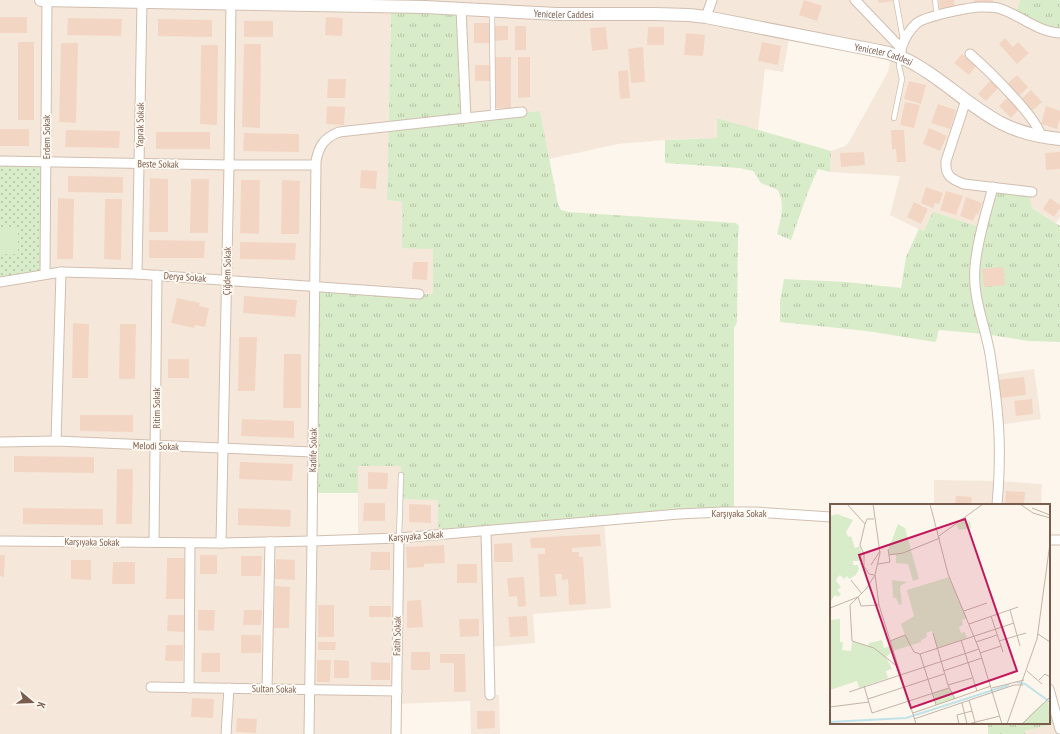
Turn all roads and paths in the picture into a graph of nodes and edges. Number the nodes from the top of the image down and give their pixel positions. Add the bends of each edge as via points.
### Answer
1 (41, 0) edge
2 (47, 0) edge
3 (712, 0) edge
4 (855, 0) edge
5 (896, 0) edge
6 (936, 0) edge
7 (142, 1) edge
8 (231, 2) edge
9 (282, 2) edge
10 (461, 9) junction
11 (492, 11) junction
12 (937, 15) junction
13 (706, 17) junction
14 (1060, 33) edge
15 (902, 49) junction
16 (970, 54) dead end
17 (966, 100) junction
18 (522, 112) dead end
19 (493, 115) junction
20 (466, 118) junction
21 (894, 118) dead end
22 (1041, 137) junction
23 (1060, 139) edge
24 (0, 161) edge
25 (46, 162) junction
26 (139, 163) junction
27 (229, 165) junction
28 (315, 165) junction
29 (993, 187) junction
30 (1032, 192) dead end
31 (61, 272) junction
32 (45, 274) junction
33 (137, 274) junction
34 (157, 275) junction
35 (227, 280) junction
36 (0, 282) edge
37 (315, 286) junction
38 (419, 294) dead end
39 (56, 441) junction
40 (0, 442) edge
41 (155, 446) junction
42 (224, 449) junction
43 (313, 452) junction
44 (401, 475) dead end
45 (997, 504) edge
46 (830, 516) edge
47 (486, 531) junction
48 (399, 538) junction
49 (0, 541) edge
50 (312, 541) junction
51 (154, 542) junction
52 (190, 542) junction
53 (270, 542) junction
54 (221, 543) junction
55 (151, 687) dead end
56 (190, 688) junction
57 (229, 688) junction
58 (267, 689) junction
59 (309, 690) junction
60 (397, 691) junction
61 (1050, 693) edge
62 (490, 695) dead end
63 (1060, 729) edge
64 (226, 734) edge
65 (309, 734) edge
66 (396, 734) edge

1 - 2 street, Yeniceler Caddesi
2 - 7 street, Yeniceler Caddesi
2 - 25 street, Erdem Sokak
3 - 13 street
4 - 15 street
5 - 15 lane
6 - 12 lane
7 - 8 street, Yeniceler Caddesi
7 - 26 street, Yaprak Sokak
8 - 9 street, Yeniceler Caddesi
8 - 27 street, Çiğdem Sokak
9 - 10 street, Yeniceler Caddesi
10 - 11 street, Yeniceler Caddesi
10 - 20 street
11 - 13 street, Yeniceler Caddesi via 671,14
11 - 19 lane
12 - 14 street via 990,7 1005,11 1048,31
12 - 15 street via 913,27
13 - 15 street, Yeniceler Caddesi via 879,51
15 - 17 street, Yeniceler Caddesi via 914,64
15 - 21 lane via 899,66 902,79
16 - 22 street via 1038,126
17 - 22 street, Yeniceler Caddesi via 1003,124
17 - 29 street via 946,160 946,167 954,180 964,184
18 - 19 street, Kadife Sokak
19 - 20 street, Kadife Sokak
20 - 28 street, Kadife Sokak via 339,132 325,140
22 - 23 street, Yeniceler Caddesi
24 - 25 street, Beste Sokak
25 - 26 street, Beste Sokak
25 - 32 street, Erdem Sokak
26 - 27 street, Beste Sokak
26 - 33 street, Yaprak Sokak
27 - 28 street, Beste Sokak
27 - 35 street, Çiğdem Sokak
28 - 37 street, Kadife Sokak
29 - 30 street
29 - 45 street via 980,238 974,280 996,400 999,435
31 - 32 street, Derya Sokak
31 - 33 street, Derya Sokak
31 - 39 street
32 - 36 street, Derya Sokak
33 - 34 street, Derya Sokak
34 - 35 street, Derya Sokak
34 - 41 street, Ritim Sokak
35 - 37 street, Derya Sokak
35 - 42 street, Çiğdem Sokak
37 - 38 street, Derya Sokak
37 - 43 street, Kadife Sokak
39 - 40 street, Melodi Sokak
39 - 41 street, Melodi Sokak
41 - 42 street, Melodi Sokak
41 - 51 street, Ritim Sokak
42 - 43 street, Melodi Sokak
42 - 54 street, Çiğdem Sokak
43 - 50 street, Kadife Sokak
44 - 48 lane
46 - 47 street, Karşıyaka Sokak via 722,512
47 - 48 street, Karşıyaka Sokak
47 - 62 street
48 - 50 street, Karşıyaka Sokak
48 - 60 street, Fatih Sokak
49 - 51 street, Karşıyaka Sokak
50 - 53 street, Karşıyaka Sokak
50 - 59 street, Kadife Sokak
51 - 52 street, Karşıyaka Sokak
52 - 54 street, Karşıyaka Sokak
52 - 56 street
53 - 54 street, Karşıyaka Sokak
53 - 58 street
55 - 56 street, Sultan Sokak
56 - 57 street, Sultan Sokak
57 - 58 street, Sultan Sokak
57 - 64 street
58 - 59 street, Sultan Sokak
59 - 60 street, Sultan Sokak
59 - 65 street, Kadife Sokak
60 - 66 street, Fatih Sokak
61 - 63 street

